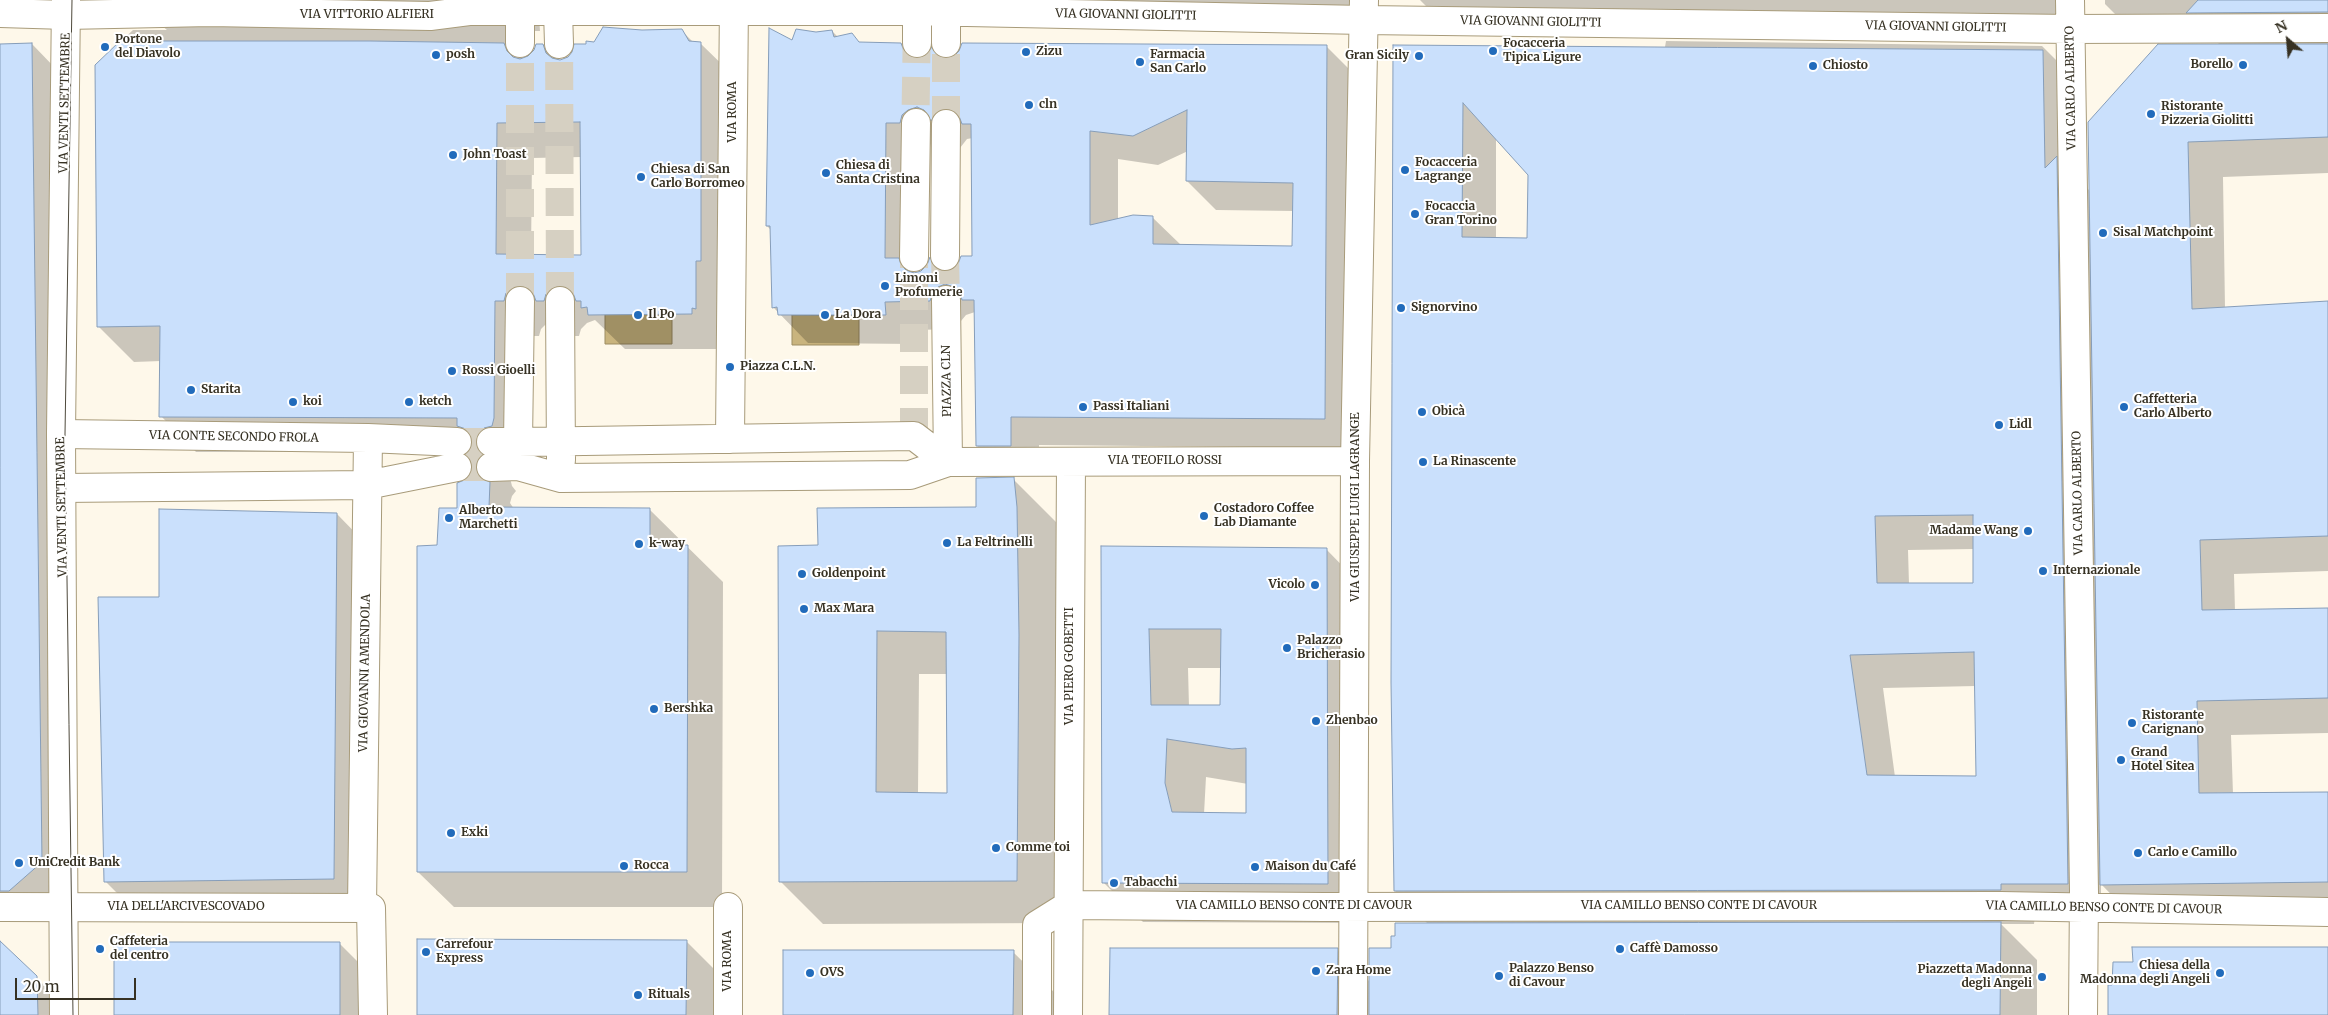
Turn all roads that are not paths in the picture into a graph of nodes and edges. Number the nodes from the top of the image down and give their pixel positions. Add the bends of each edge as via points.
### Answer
1 (2070, 0) edge
2 (734, 6) edge
3 (66, 8) edge
4 (1364, 10) edge
5 (520, 11) junction
6 (558, 11) junction
7 (917, 11) junction
8 (946, 12) junction
9 (0, 13) edge
10 (2328, 28) edge
11 (2070, 29) junction
12 (520, 43) tunnel mouth
13 (917, 43) tunnel mouth
14 (946, 43) tunnel mouth
15 (559, 44) tunnel mouth
16 (916, 123) tunnel mouth
17 (946, 124) tunnel mouth
18 (945, 256) tunnel mouth
19 (914, 257) tunnel mouth
20 (946, 300) tunnel mouth
21 (520, 301) tunnel mouth
22 (560, 301) tunnel mouth
23 (61, 434) junction
24 (368, 438) junction
25 (730, 439) junction
26 (561, 441) junction
27 (518, 454) junction
28 (491, 455) tunnel mouth
29 (1355, 460) junction
30 (948, 462) junction
31 (1071, 462) junction
32 (560, 478) junction
33 (367, 486) junction
34 (62, 488) junction
35 (1070, 904) junction
36 (0, 907) edge
37 (728, 907) dead end
38 (1354, 907) junction
39 (2083, 907) junction
40 (63, 908) junction
41 (366, 908) junction
42 (2328, 912) edge
43 (64, 1015) edge
44 (373, 1015) edge
45 (728, 1015) edge
46 (1037, 1015) edge
47 (1068, 1015) edge
48 (1353, 1015) edge
49 (2083, 1015) edge

1 - 11 street, VIA CARLO ALBERTO
2 - 6 street, VIA VITTORIO ALFIERI
2 - 7 street, VIA GIOVANNI GIOLITTI
2 - 25 street, VIA ROMA
3 - 5 street, VIA VITTORIO ALFIERI via 430,16 469,11
3 - 9 street, VIA VITTORIO ALFIERI
3 - 23 street, VIA VENTI SETTEMBRE
4 - 8 street, VIA GIOVANNI GIOLITTI
4 - 11 street, VIA GIOVANNI GIOLITTI
4 - 29 street, VIA GIUSEPPE LUIGI LAGRANGE
5 - 6 street, VIA VITTORIO ALFIERI
5 - 12 street
6 - 15 street
7 - 8 street, VIA GIOVANNI GIOLITTI
7 - 13 street
8 - 14 street
10 - 11 street, VIA GIOVANNI GIOLITTI
11 - 39 street, VIA CARLO ALBERTO
16 - 19 street
17 - 18 street
20 - 30 street, PIAZZA CLN
21 - 27 street
22 - 26 street
23 - 24 street, VIA CONTE SECONDO FROLA
23 - 34 street, VIA VENTI SETTEMBRE
24 - 33 street, VIA GIOVANNI AMENDOLA
24 - 33 street, VIA CONTE SECONDO FROLA via 408,441 457,455
25 - 26 street
25 - 30 street via 914,436
26 - 27 street
26 - 32 street
27 - 28 street
27 - 32 street
29 - 31 street, VIA TEOFILO ROSSI
29 - 38 street, VIA GIUSEPPE LUIGI LAGRANGE
30 - 31 street, VIA TEOFILO ROSSI
30 - 32 street via 910,475
31 - 35 street, VIA PIERO GOBETTI
33 - 34 street
33 - 41 street, VIA GIOVANNI AMENDOLA
34 - 40 street, VIA VENTI SETTEMBRE
35 - 38 street, VIA CAMILLO BENSO CONTE DI CAVOUR
35 - 46 street via 1037,926
35 - 47 street, VIA PIERO GOBETTI
36 - 40 street, VIA DELL'ARCIVESCOVADO
37 - 45 street, VIA ROMA
38 - 39 street, VIA CAMILLO BENSO CONTE DI CAVOUR
38 - 48 street, VIA GIUSEPPE LUIGI LAGRANGE
39 - 42 street, VIA CAMILLO BENSO CONTE DI CAVOUR
39 - 49 street, VIA CARLO ALBERTO
40 - 41 street, VIA DELL'ARCIVESCOVADO
40 - 43 street, VIA VENTI SETTEMBRE
41 - 44 street, VIA GIOVANNI AMENDOLA

